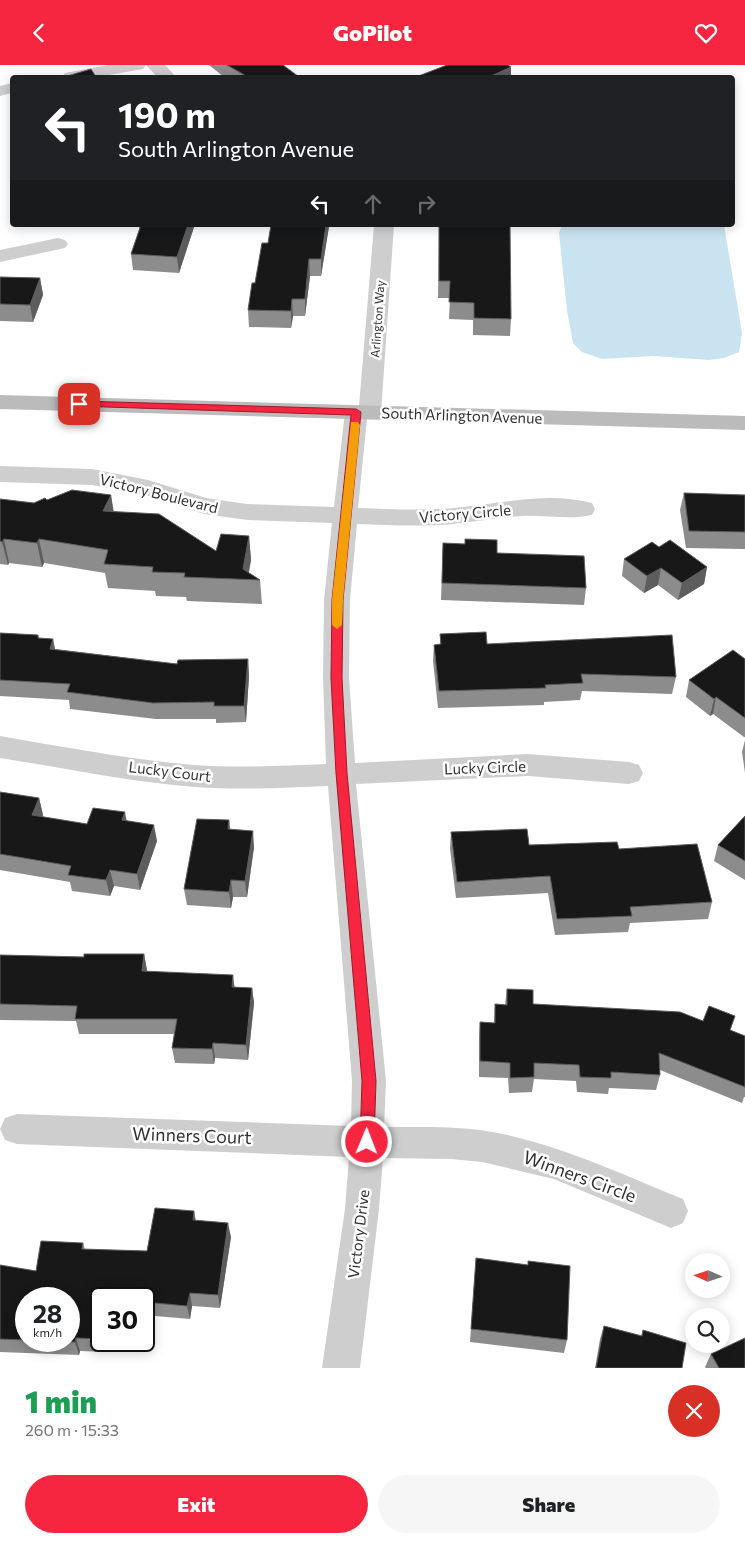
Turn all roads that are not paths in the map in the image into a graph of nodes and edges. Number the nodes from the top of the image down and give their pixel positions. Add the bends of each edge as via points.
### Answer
1 (137, 65) edge
2 (155, 65) edge
3 (82, 75) edge
4 (165, 75) edge
5 (384, 227) edge
6 (58, 244) dead end
7 (0, 256) edge
8 (0, 402) edge
9 (363, 412) junction
10 (745, 423) edge
11 (0, 474) edge
12 (583, 509) dead end
13 (347, 516) junction
14 (0, 747) edge
15 (342, 773) junction
16 (629, 773) dead end
17 (17, 1129) dead end
18 (367, 1142) junction
19 (671, 1211) dead end
20 (341, 1368) edge

1 - 3 street
2 - 4 street
5 - 9 street, Arlington Way
6 - 7 street
8 - 9 main road, South Arlington Avenue
9 - 10 main road, South Arlington Avenue
9 - 13 street, Victory Drive
11 - 13 street, Victory Boulevard via 115,480 204,507 230,511
12 - 13 street, Victory Circle via 503,509 427,517
13 - 15 street, Victory Drive via 336,634
14 - 15 street, Lucky Court via 196,776
15 - 16 street, Lucky Circle via 521,765
15 - 18 street, Victory Drive via 369,1081
17 - 18 street, Winners Court
18 - 19 street, Winners Circle via 451,1143 513,1152 556,1164
18 - 20 street, Victory Drive via 362,1209

